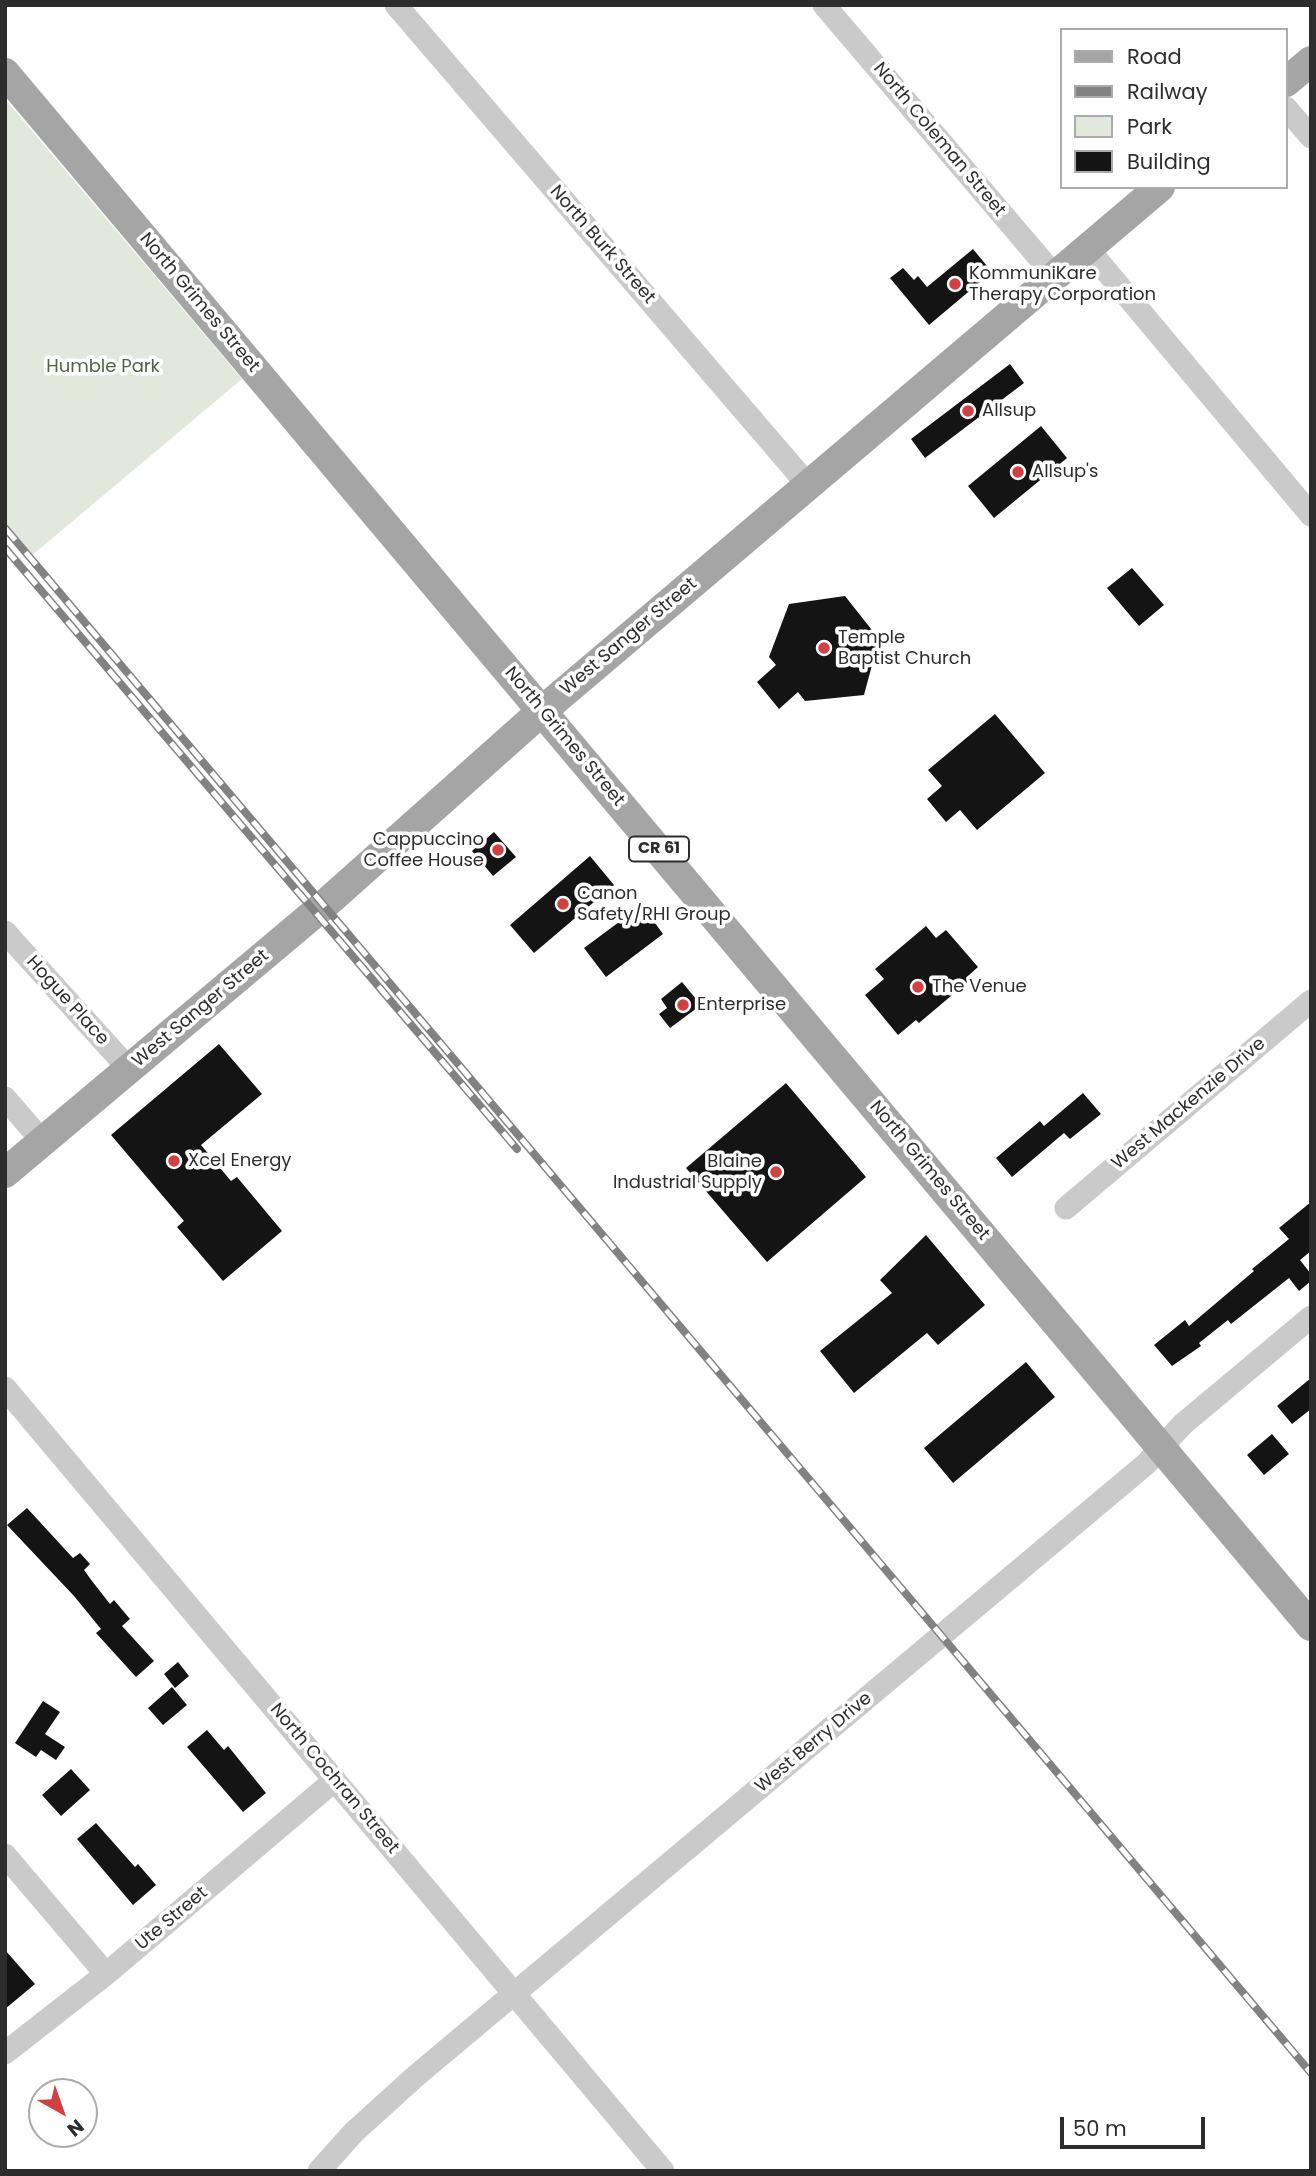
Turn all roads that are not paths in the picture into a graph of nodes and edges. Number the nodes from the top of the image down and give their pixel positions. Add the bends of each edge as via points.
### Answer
1 (396, 5) edge
2 (824, 5) edge
3 (1311, 61) edge
4 (5, 73) edge
5 (1288, 80) edge
6 (1288, 110) edge
7 (1311, 137) edge
8 (1158, 189) edge
9 (1087, 248) junction
10 (1054, 275) junction
11 (808, 485) junction
12 (1311, 515) edge
13 (542, 710) junction
14 (5, 932) edge
15 (1311, 1001) edge
16 (130, 1070) junction
17 (5, 1098) edge
18 (43, 1142) junction
19 (5, 1173) edge
20 (1066, 1208) dead end
21 (1311, 1317) edge
22 (5, 1388) edge
23 (1162, 1447) junction
24 (1311, 1626) edge
25 (335, 1780) junction
26 (5, 1854) edge
27 (106, 1974) junction
28 (516, 1994) junction
29 (5, 2053) edge
30 (319, 2171) edge
31 (663, 2171) edge

1 - 11 street, North Burk Street
2 - 10 street, North Coleman Street
3 - 5 main road
4 - 13 main road, North Grimes Street / CR 61
6 - 7 street
8 - 9 main road, West Sanger Street
9 - 10 main road, West Sanger Street
9 - 12 street
10 - 11 main road, West Sanger Street
11 - 13 main road, West Sanger Street
13 - 16 main road, West Sanger Street
13 - 23 main road, North Grimes Street / CR 61
14 - 16 street, Hogue Place
15 - 20 street, West Mackenzie Drive
16 - 18 main road, West Sanger Street
17 - 18 street
18 - 19 main road, West Sanger Street
21 - 23 street, West Berry Drive via 1183,1424
22 - 25 street, North Cochran Street
23 - 24 main road, North Grimes Street / CR 61
23 - 28 street, West Berry Drive
25 - 27 street, Ute Street
25 - 28 street, North Cochran Street
26 - 27 street
27 - 29 street, Ute Street
28 - 30 street, West Berry Drive via 417,2075
28 - 31 street, North Cochran Street

